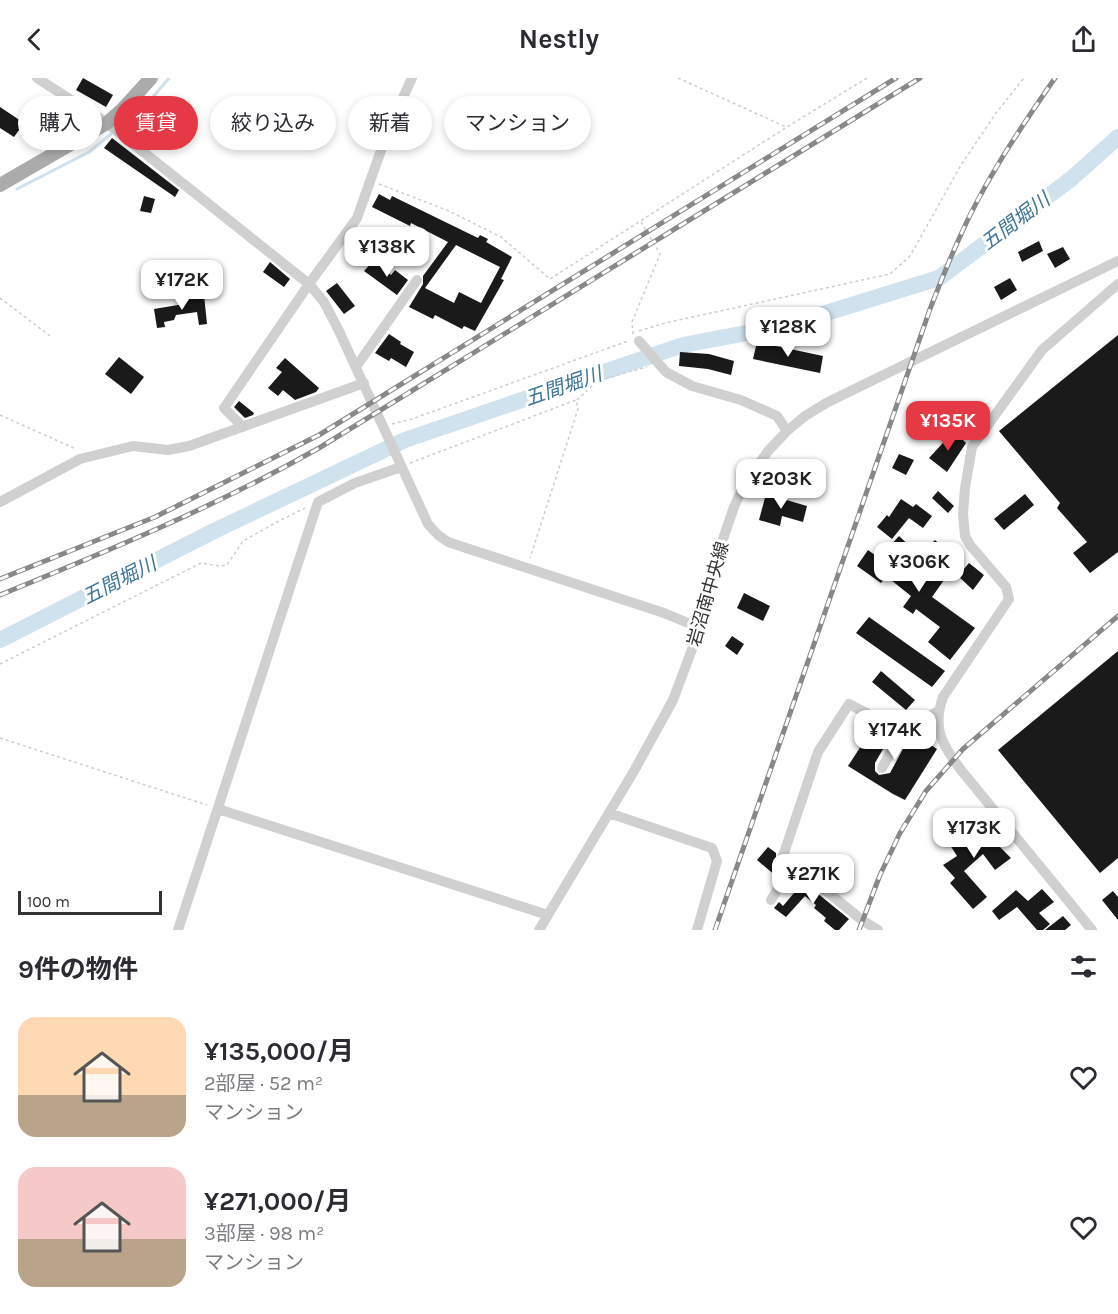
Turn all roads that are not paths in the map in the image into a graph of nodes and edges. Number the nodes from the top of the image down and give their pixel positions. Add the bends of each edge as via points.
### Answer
1 (37, 78) edge
2 (151, 78) edge
3 (412, 78) edge
4 (52, 82) edge
5 (106, 123) junction
6 (0, 185) edge
7 (1118, 261) edge
8 (417, 280) dead end
9 (309, 284) junction
10 (1118, 284) edge
11 (636, 337) road end
12 (356, 367) junction
13 (364, 383) junction
14 (243, 427) junction
15 (787, 431) junction
16 (401, 467) junction
17 (0, 502) edge
18 (700, 628) junction
19 (938, 711) junction
20 (902, 732) junction
21 (882, 768) dead end
22 (218, 808) junction
23 (609, 813) junction
24 (793, 864) junction
25 (771, 900) dead end
26 (548, 915) junction
27 (178, 930) edge
28 (539, 930) edge
29 (697, 930) edge
30 (878, 930) edge
31 (1092, 930) edge

1 - 4 street
2 - 5 main road
3 - 9 street via 352,228
4 - 5 street
5 - 6 main road
5 - 9 street
7 - 15 street, 岩沼南中央線 via 828,402
8 - 12 street
9 - 12 street via 324,302
9 - 14 street via 224,408
10 - 19 street via 1042,350 972,447 965,496 965,536 1006,587 1009,599 943,697
11 - 15 street via 666,372 692,387 741,400 777,416
12 - 13 street
13 - 14 street
13 - 16 street
14 - 17 street via 168,450 134,446 80,459
15 - 18 street, 岩沼南中央線 via 754,469 734,507
16 - 18 street via 428,524 448,542
16 - 22 street via 355,483 318,502
18 - 23 street, 岩沼南中央線 via 673,700
19 - 20 street
19 - 31 street via 937,725 943,742 961,770
20 - 21 street
20 - 24 street via 849,705 818,752 783,856
22 - 26 street
22 - 27 street
23 - 26 street, 岩沼南中央線
23 - 29 street via 712,848 717,861
24 - 25 street
24 - 30 street
26 - 28 street, 岩沼南中央線

